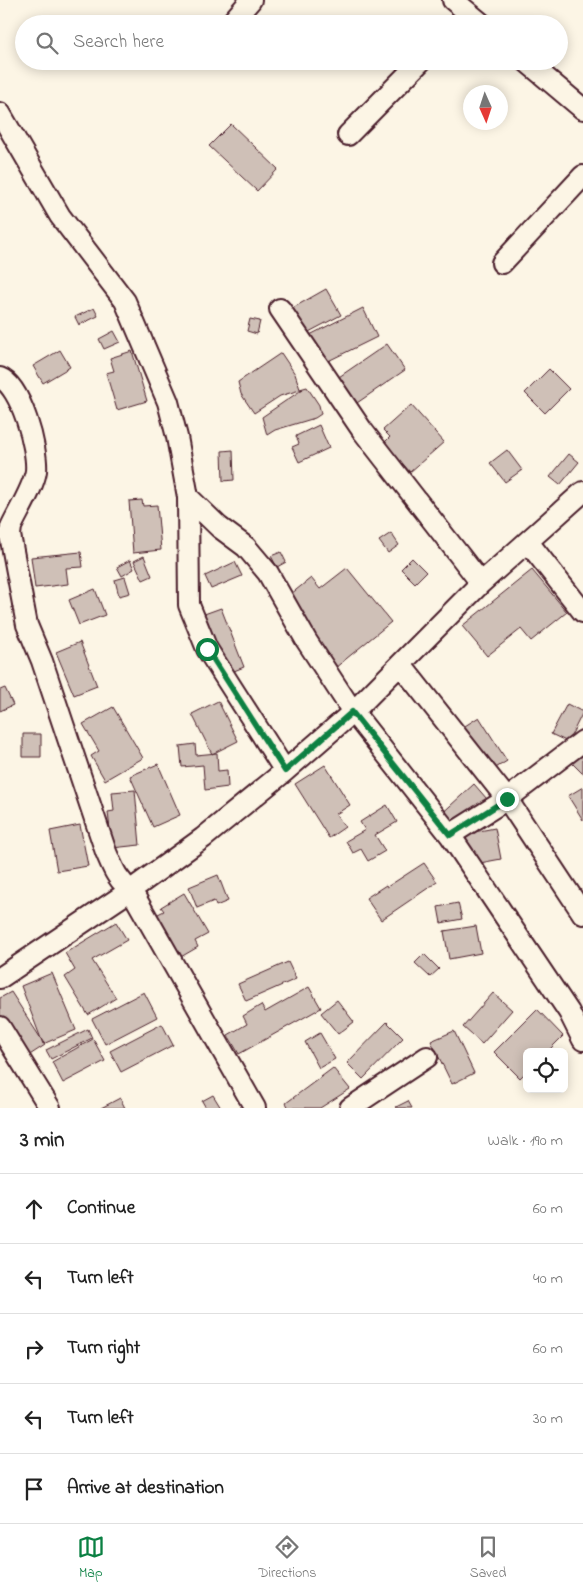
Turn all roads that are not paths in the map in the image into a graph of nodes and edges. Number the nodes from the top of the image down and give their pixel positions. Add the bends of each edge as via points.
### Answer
1 (251, 0) edge
2 (453, 0) edge
3 (238, 15) edge
4 (465, 15) edge
5 (412, 70) edge
6 (537, 70) edge
7 (583, 109) edge
8 (0, 113) edge
9 (348, 135) dead end
10 (583, 176) edge
11 (502, 263) dead end
12 (280, 309) dead end
13 (0, 378) edge
14 (188, 497) junction
15 (581, 499) edge
16 (528, 542) junction
17 (481, 583) junction
18 (583, 612) edge
19 (401, 665) junction
20 (352, 712) junction
21 (583, 741) edge
22 (285, 771) junction
23 (507, 799) junction
24 (450, 835) junction
25 (131, 890) junction
26 (583, 914) edge
27 (0, 978) edge
28 (0, 1027) edge
29 (583, 1040) edge
30 (427, 1057) dead end
31 (50, 1108) edge
32 (254, 1108) edge
33 (350, 1108) edge

1 - 3 street
2 - 4 street
5 - 9 street
6 - 7 street
8 - 14 street via 60,216 125,301 168,402
10 - 11 street
12 - 17 street via 362,430
13 - 25 street via 16,392 35,446 36,472 10,535 27,625 106,852 120,882
14 - 20 street via 246,547 268,573
14 - 22 street via 189,605 207,649
15 - 16 street
16 - 17 street
16 - 18 street
17 - 19 street
19 - 20 street
19 - 23 street
20 - 22 street
20 - 24 street
21 - 23 street
22 - 25 street via 203,838
23 - 24 street
23 - 26 street
24 - 29 street via 569,1012
25 - 27 street
25 - 32 street
28 - 31 street
30 - 33 street

